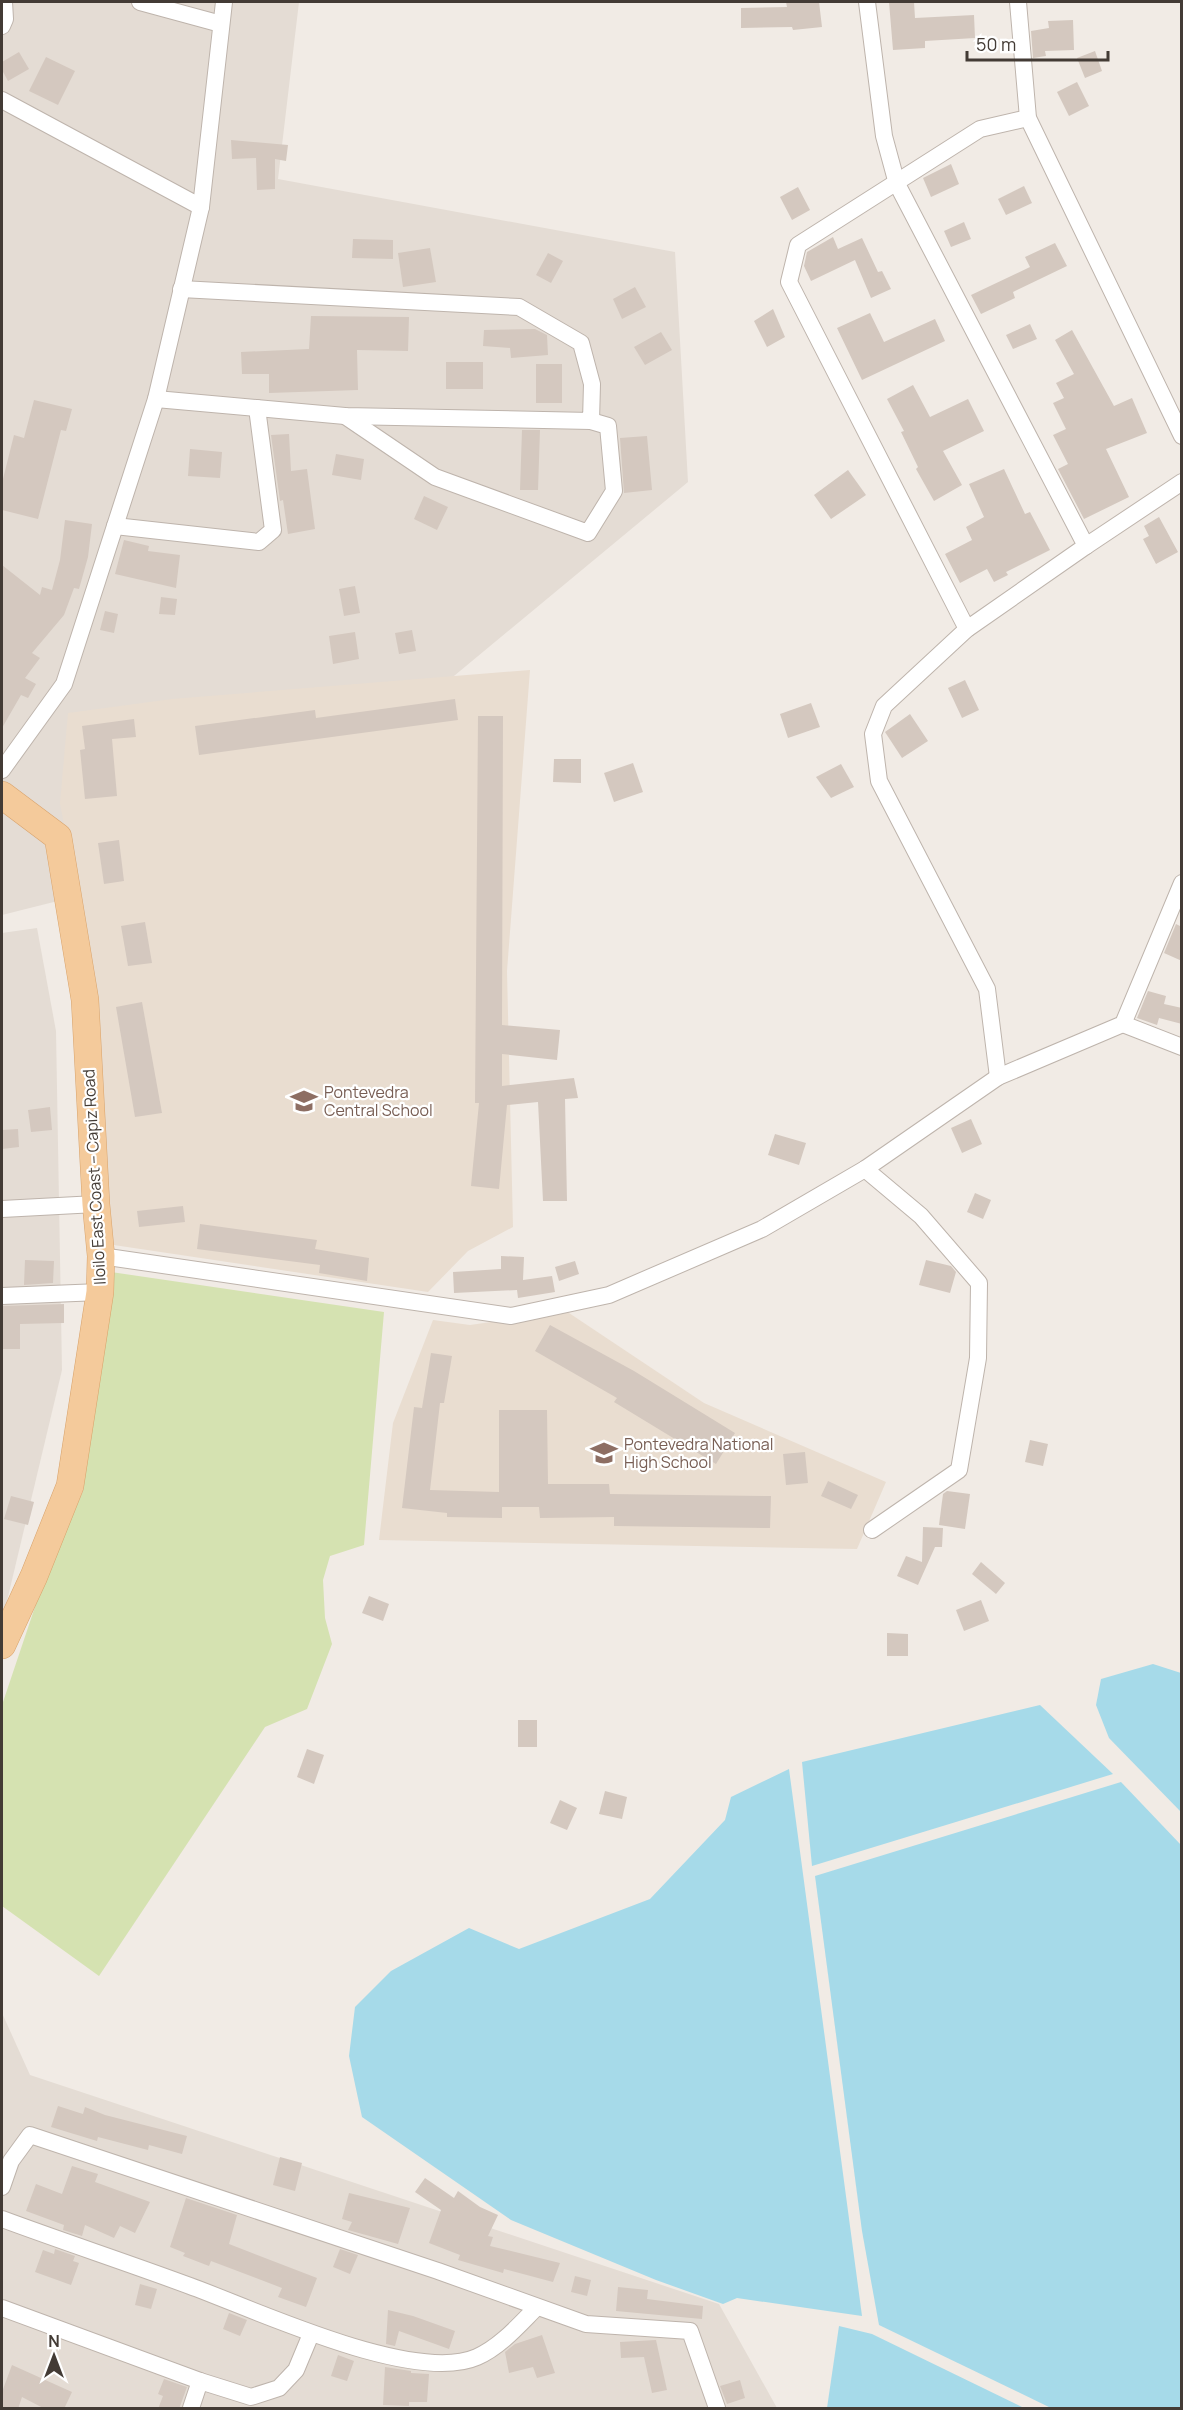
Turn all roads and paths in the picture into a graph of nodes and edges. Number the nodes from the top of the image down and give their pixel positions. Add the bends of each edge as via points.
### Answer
1 (4, 2) edge
2 (141, 2) edge
3 (224, 2) edge
4 (867, 2) edge
5 (1018, 2) edge
6 (221, 24) junction
7 (2, 26) edge
8 (2, 100) edge
9 (1028, 118) junction
10 (897, 184) junction
11 (201, 207) junction
12 (181, 289) junction
13 (156, 399) junction
14 (257, 408) junction
15 (345, 416) junction
16 (591, 421) junction
17 (1182, 436) edge
18 (1182, 482) edge
19 (115, 526) junction
20 (1086, 546) junction
21 (967, 630) junction
22 (2, 770) edge
23 (2, 795) edge
24 (1182, 883) edge
25 (1123, 1024) junction
26 (1182, 1047) edge
27 (998, 1077) junction
28 (865, 1169) junction
29 (96, 1204) junction
30 (2, 1209) edge
31 (102, 1256) junction
32 (100, 1292) junction
33 (2, 1296) edge
34 (872, 1530) dead end
35 (2, 1645) edge
36 (6, 2159) edge
37 (2, 2187) edge
38 (2, 2219) edge
39 (2, 2308) edge
40 (536, 2308) junction
41 (311, 2334) junction
42 (200, 2381) junction
43 (190, 2409) edge
44 (717, 2409) edge

1 - 7 street
2 - 6 street
3 - 6 street
4 - 10 street via 884,136
5 - 9 street
6 - 11 street
8 - 11 street
9 - 10 street via 980,129
9 - 17 street
10 - 20 street
10 - 21 street via 798,245 789,282
11 - 12 street
12 - 13 street
12 - 16 street via 519,307 580,343 592,384
13 - 14 street
13 - 19 street
14 - 15 street
14 - 19 street via 273,530 259,542
15 - 16 street
15 - 16 street via 435,477 588,533 614,491 608,426
18 - 20 street
19 - 22 street via 64,684
20 - 21 street
21 - 27 street via 884,706 873,734 879,781 987,989
23 - 29 main road, Iloilo East Coast – Capiz Road via 58,837 85,1000
24 - 25 street
25 - 26 street
25 - 27 street
27 - 28 street
28 - 31 street via 762,1229 609,1294 511,1316
28 - 34 street via 921,1216 979,1283 978,1358 959,1470
29 - 30 street
29 - 31 main road, Iloilo East Coast – Capiz Road
31 - 32 main road, Iloilo East Coast – Capiz Road
32 - 33 street
32 - 35 main road, Iloilo East Coast – Capiz Road via 70,1486
36 - 37 street
36 - 40 street via 30,2135 438,2271
38 - 41 street
39 - 42 street
40 - 41 street via 512,2333 476,2358 429,2364
40 - 44 street via 586,2324 690,2331
41 - 42 street via 296,2370 279,2388 251,2397
42 - 43 street

